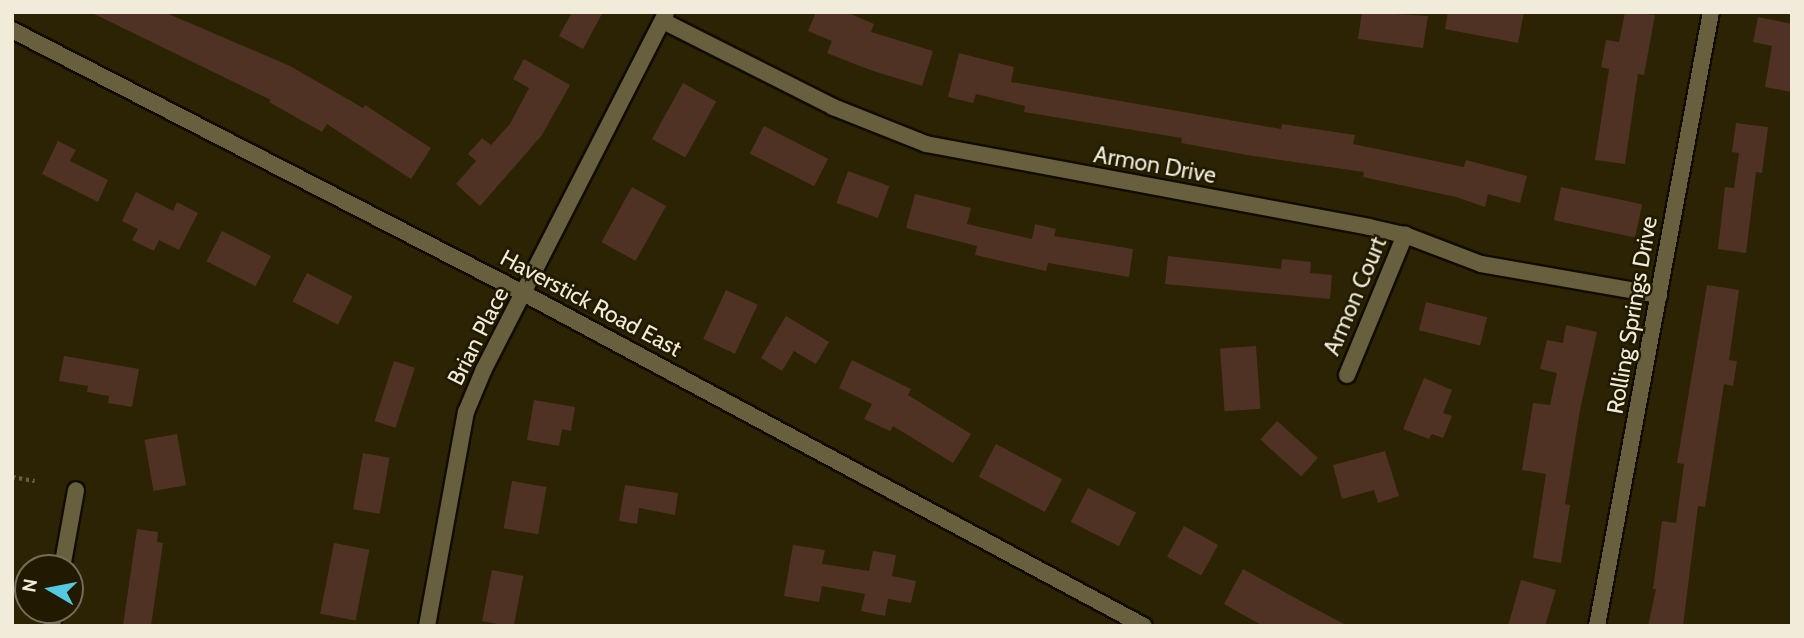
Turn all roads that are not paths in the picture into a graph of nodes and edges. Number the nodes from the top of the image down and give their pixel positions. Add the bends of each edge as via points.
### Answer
1 (1711, 12) edge
2 (665, 17) edge
3 (12, 30) edge
4 (1405, 235) junction
5 (525, 293) junction
6 (1659, 295) junction
7 (1347, 374) dead end
8 (76, 491) dead end
9 (65, 554) edge
10 (427, 626) edge
11 (1144, 626) edge
12 (1597, 626) edge

1 - 6 street, Rolling Springs Drive
2 - 4 street, Armon Drive via 833,107 926,144
2 - 5 street, Brian Place
3 - 5 street, Haverstick Road East
4 - 6 street, Armon Drive via 1481,264
4 - 7 street, Armon Court
5 - 10 street, Brian Place via 466,412
5 - 11 street, Haverstick Road East
6 - 12 street, Rolling Springs Drive
8 - 9 street

